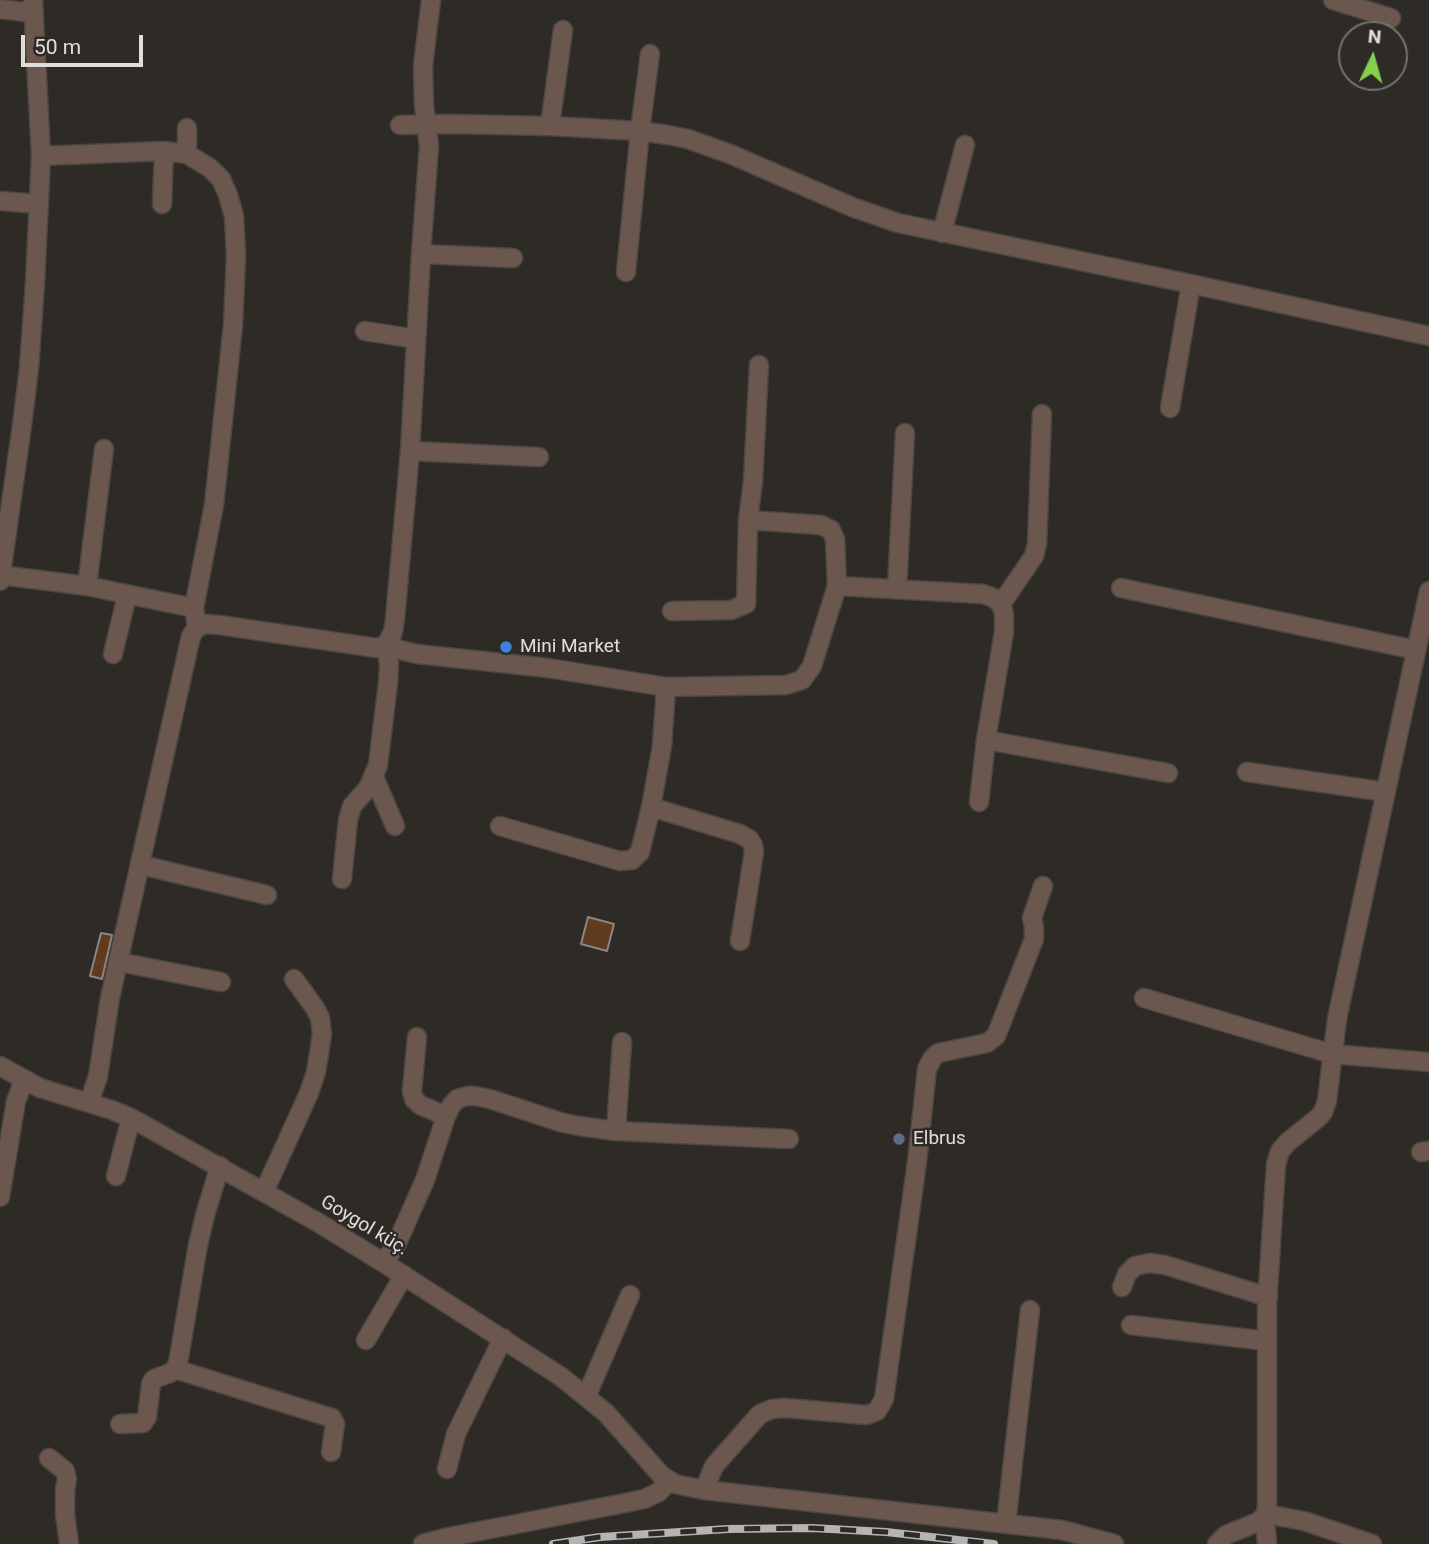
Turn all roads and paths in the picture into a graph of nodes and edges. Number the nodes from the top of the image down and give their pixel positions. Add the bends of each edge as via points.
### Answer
1 (431, 0) edge
2 (1333, 0) edge
3 (34, 7) edge
4 (0, 9) edge
5 (1391, 18) dead end
6 (563, 30) dead end
7 (650, 54) dead end
8 (400, 125) dead end
9 (426, 125) junction
10 (550, 126) junction
11 (187, 128) dead end
12 (640, 131) junction
13 (965, 145) dead end
14 (164, 151) junction
15 (187, 154) junction
16 (41, 156) junction
17 (0, 201) edge
18 (39, 204) junction
19 (162, 204) dead end
20 (943, 233) junction
21 (421, 254) junction
22 (513, 258) dead end
23 (626, 272) dead end
24 (1191, 284) junction
25 (365, 331) dead end
26 (1429, 336) edge
27 (416, 339) junction
28 (759, 365) dead end
29 (1170, 408) dead end
30 (1042, 414) dead end
31 (905, 433) dead end
32 (104, 449) dead end
33 (410, 451) junction
34 (9, 456) edge
35 (539, 457) dead end
36 (748, 520) junction
37 (0, 577) edge
38 (87, 586) junction
39 (837, 586) junction
40 (1121, 588) dead end
41 (897, 589) junction
42 (1429, 591) edge
43 (127, 595) junction
44 (1002, 604) junction
45 (194, 608) junction
46 (672, 611) dead end
47 (197, 627) junction
48 (386, 645) junction
49 (1416, 650) junction
50 (113, 654) dead end
51 (666, 687) junction
52 (986, 740) junction
53 (1247, 772) dead end
54 (1168, 773) dead end
55 (374, 777) junction
56 (1386, 792) junction
57 (979, 802) dead end
58 (651, 807) junction
59 (395, 826) dead end
60 (499, 826) dead end
61 (141, 865) junction
62 (342, 879) dead end
63 (1042, 886) dead end
64 (267, 895) dead end
65 (740, 941) dead end
66 (119, 962) junction
67 (294, 979) dead end
68 (221, 982) dead end
69 (1144, 998) dead end
70 (417, 1037) dead end
71 (622, 1042) dead end
72 (1332, 1054) junction
73 (1429, 1062) edge
74 (0, 1066) edge
75 (24, 1080) junction
76 (89, 1103) junction
77 (446, 1116) junction
78 (131, 1118) junction
79 (616, 1131) junction
80 (789, 1139) dead end
81 (220, 1166) junction
82 (116, 1176) dead end
83 (264, 1192) junction
84 (0, 1197) edge
85 (384, 1263) junction
86 (404, 1275) junction
87 (1122, 1287) dead end
88 (630, 1295) dead end
89 (1268, 1297) junction
90 (1030, 1310) dead end
91 (1131, 1325) dead end
92 (503, 1338) junction
93 (366, 1340) dead end
94 (1267, 1341) junction
95 (175, 1369) junction
96 (586, 1397) junction
97 (120, 1424) dead end
98 (331, 1452) dead end
99 (50, 1458) dead end
100 (447, 1469) dead end
101 (669, 1481) junction
102 (704, 1490) junction
103 (1264, 1516) junction
104 (1006, 1524) junction
105 (69, 1544) edge
106 (423, 1544) edge
107 (1114, 1544) edge
108 (1217, 1544) edge
109 (1267, 1544) edge
110 (1372, 1544) edge

1 - 9 street via 423,66
2 - 5 street
3 - 4 street
3 - 16 street
6 - 10 street
7 - 12 street
8 - 9 street
9 - 10 street
9 - 21 street via 429,146
10 - 12 street
11 - 15 street
12 - 20 street via 709,146 878,217
12 - 23 street
13 - 20 street
14 - 15 street
14 - 16 street
14 - 19 street
15 - 45 street via 210,168 228,195 236,257 214,505
16 - 18 street
17 - 18 street
18 - 34 street via 29,368
20 - 24 street
21 - 22 street
21 - 27 street
24 - 26 street
24 - 29 street
25 - 27 street
27 - 33 street
28 - 36 street
30 - 44 street via 1037,544
31 - 41 street
32 - 38 street
33 - 35 street
33 - 48 street via 395,619
34 - 37 street
36 - 39 street via 821,525 831,530
36 - 46 street via 746,604 731,610
37 - 38 street
38 - 43 street
39 - 41 street
39 - 51 street via 812,666 802,680 786,685
40 - 49 street
41 - 44 street via 983,594
42 - 49 street
43 - 45 street
43 - 50 street
44 - 52 street via 1004,632
45 - 47 street
47 - 48 street via 219,625 377,648
47 - 61 street via 188,646
48 - 51 street via 417,654
48 - 55 street via 388,683
49 - 56 street
51 - 58 street
52 - 54 street
52 - 57 street
53 - 56 street
55 - 59 street
55 - 62 street via 352,806
56 - 72 street
58 - 60 street via 640,852 632,860 620,861
58 - 65 street via 740,834 753,845
61 - 64 street
61 - 66 street
63 - 102 street via 1032,918 1034,939 996,1036 987,1043 938,1053 928,1069 884,1399 877,1411 867,1415 785,1408 760,1414 714,1466
66 - 68 street
66 - 76 street
67 - 83 street via 315,1008 322,1034 309,1093
69 - 72 street
70 - 77 street via 414,1099
71 - 79 street
72 - 73 street
72 - 89 street via 1323,1112 1287,1142 1276,1165
74 - 75 street, Goygol küç.
75 - 76 street, Goygol küç.
75 - 84 street via 16,1101
76 - 78 street, Goygol küç.
77 - 79 street via 457,1099 475,1096 560,1122
77 - 85 street via 425,1180
78 - 81 street, Goygol küç.
78 - 82 street
79 - 80 street
81 - 83 street, Goygol küç.
81 - 95 street via 198,1245
83 - 85 street, Goygol küç.
85 - 86 street, Goygol küç.
86 - 92 street, Goygol küç.
86 - 93 street
87 - 89 street via 1135,1266 1165,1265
88 - 96 street
89 - 94 street
90 - 104 street
91 - 94 street
92 - 96 street, Goygol küç.
92 - 100 street via 456,1434
94 - 103 street
95 - 97 street via 150,1384 143,1423
95 - 98 street via 332,1418
96 - 101 street, Goygol küç.
99 - 105 street via 67,1479
101 - 102 street
101 - 106 street via 659,1492 630,1503
102 - 104 street
103 - 108 street
103 - 109 street
103 - 110 street via 1304,1521
104 - 107 street via 1062,1530

